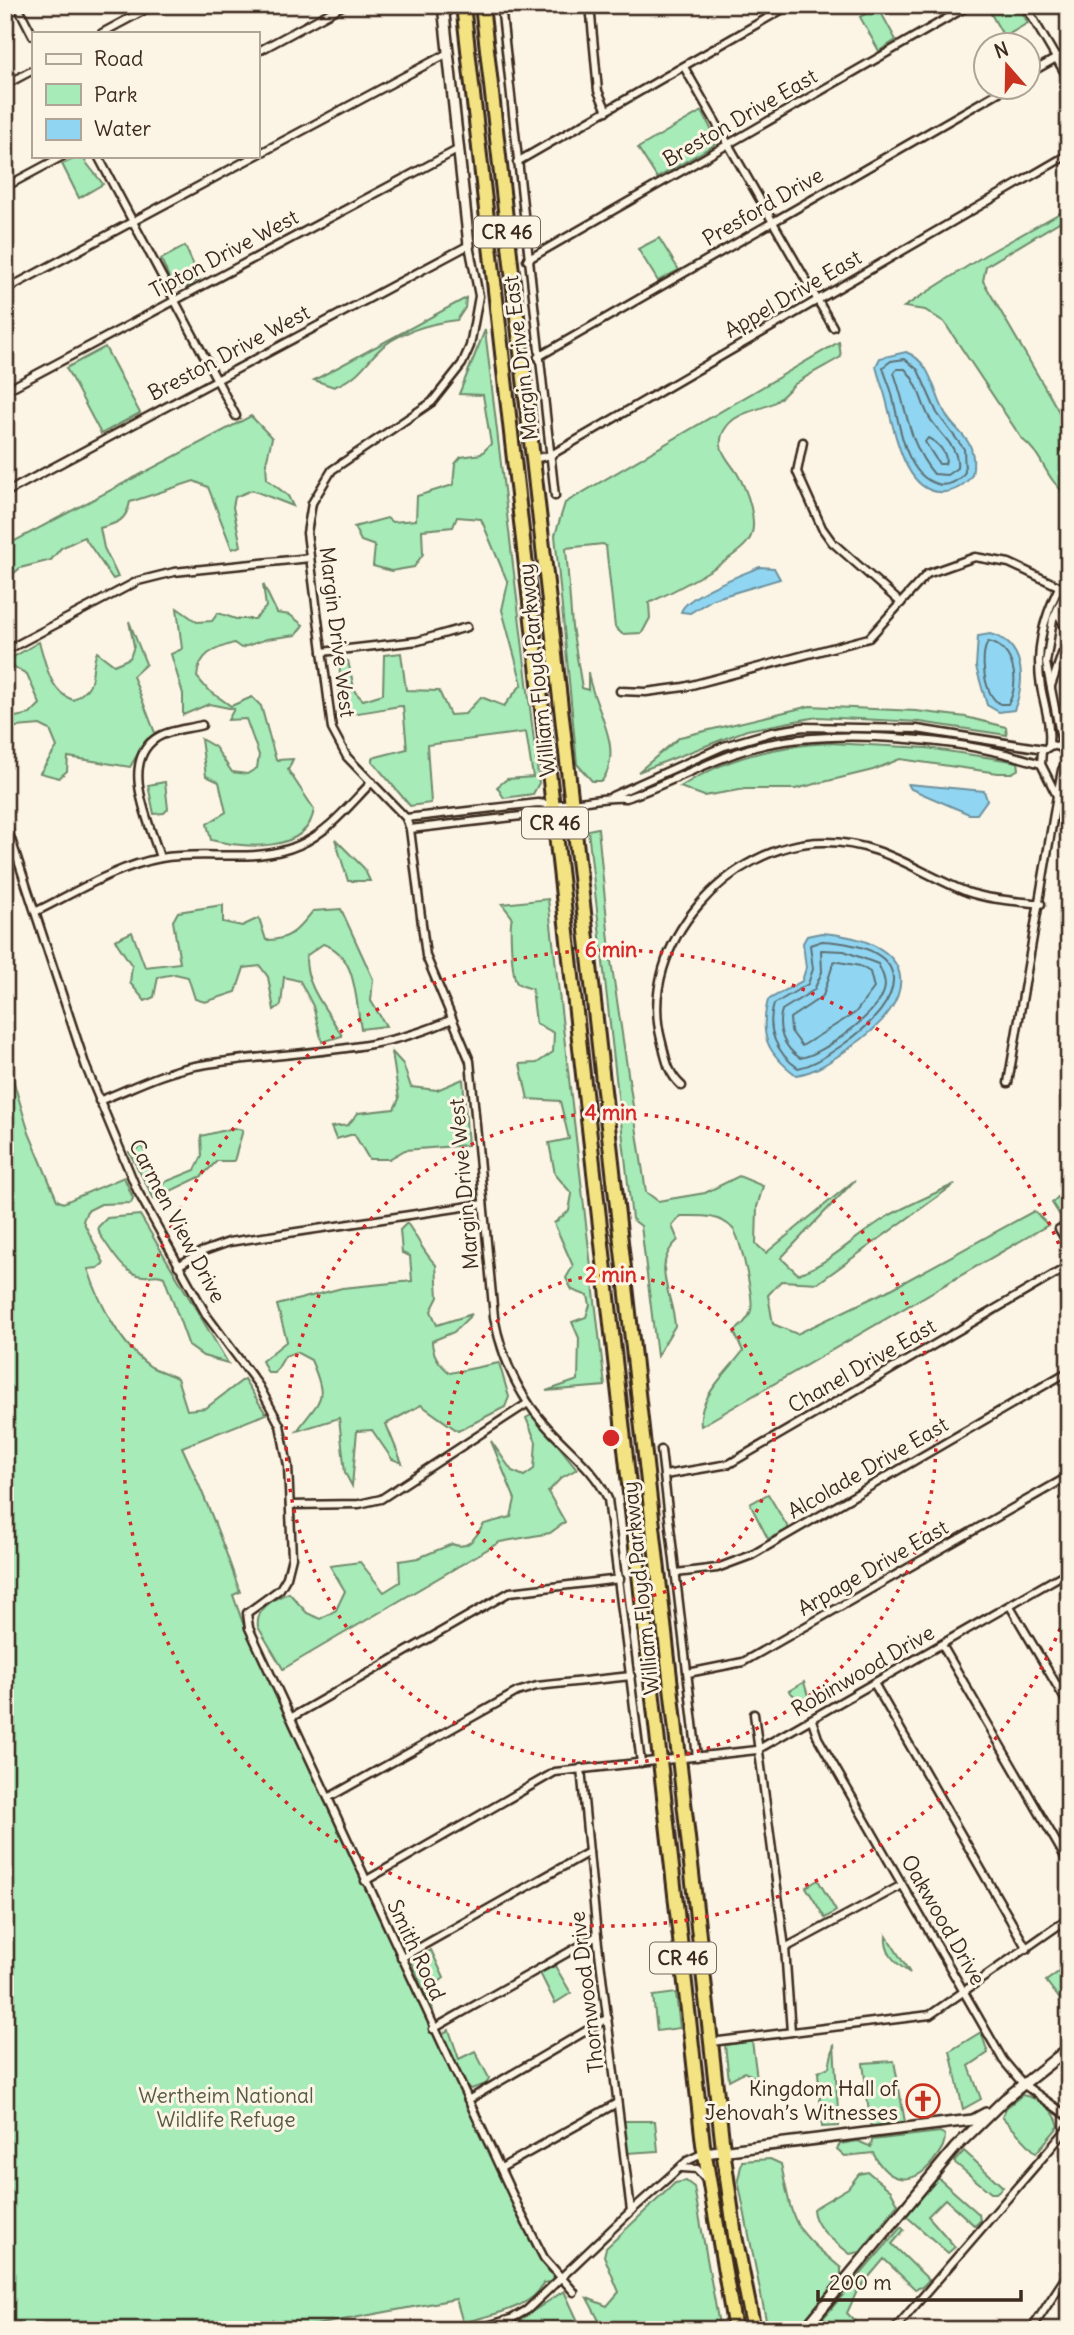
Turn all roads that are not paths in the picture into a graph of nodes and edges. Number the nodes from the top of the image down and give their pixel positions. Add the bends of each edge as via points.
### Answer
1 (17, 5) edge
2 (154, 5) edge
3 (344, 5) edge
4 (443, 5) edge
5 (463, 5) edge
6 (482, 5) edge
7 (501, 5) edge
8 (590, 5) edge
9 (790, 5) edge
10 (970, 5) edge
11 (1025, 5) edge
12 (104, 32) edge
13 (32, 34) edge
14 (259, 51) edge
15 (1069, 51) edge
16 (448, 52) junction
17 (1056, 58) junction
18 (684, 66) junction
19 (1042, 66) edge
20 (32, 71) edge
21 (1069, 80) edge
22 (5, 85) edge
23 (982, 102) edge
24 (607, 111) junction
25 (729, 144) junction
26 (459, 149) junction
27 (259, 153) edge
28 (1069, 154) edge
29 (59, 158) edge
30 (99, 158) edge
31 (250, 158) edge
32 (517, 162) junction
33 (5, 187) edge
34 (133, 221) junction
35 (774, 222) junction
36 (469, 245) junction
37 (527, 260) junction
38 (5, 290) edge
39 (818, 299) junction
40 (175, 300) junction
41 (834, 327) dead end
42 (538, 357) junction
43 (216, 379) junction
44 (5, 391) edge
45 (236, 416) dead end
46 (803, 442) dead end
47 (551, 455) junction
48 (533, 459) junction
49 (5, 493) edge
50 (555, 496) dead end
51 (310, 558) junction
52 (1065, 590) edge
53 (901, 603) junction
54 (1057, 612) junction
55 (1060, 623) junction
56 (1044, 624) junction
57 (1052, 625) junction
58 (467, 626) dead end
59 (1069, 634) edge
60 (1069, 644) edge
61 (5, 651) edge
62 (322, 652) junction
63 (1051, 688) junction
64 (620, 691) dead end
65 (202, 725) dead end
66 (1047, 747) junction
67 (1063, 749) junction
68 (1041, 764) junction
69 (1046, 770) junction
70 (1062, 770) junction
71 (372, 782) junction
72 (1056, 796) junction
73 (611, 797) junction
74 (572, 803) junction
75 (553, 806) junction
76 (406, 818) junction
77 (5, 821) edge
78 (410, 829) junction
79 (160, 858) junction
80 (1041, 904) junction
81 (37, 911) junction
82 (452, 1018) junction
83 (1008, 1083) dead end
84 (682, 1086) dead end
85 (99, 1101) junction
86 (483, 1204) junction
87 (1059, 1229) dead end
88 (1069, 1245) edge
89 (178, 1266) junction
90 (1069, 1266) edge
91 (1069, 1371) edge
92 (527, 1403) junction
93 (661, 1450) dead end
94 (665, 1475) junction
95 (1069, 1476) edge
96 (290, 1505) junction
97 (1069, 1571) edge
98 (676, 1573) junction
99 (620, 1579) junction
100 (1010, 1606) junction
101 (247, 1613) joint
102 (942, 1645) junction
103 (688, 1673) junction
104 (631, 1676) junction
105 (875, 1685) junction
106 (1069, 1706) edge
107 (754, 1714) dead end
108 (292, 1717) junction
109 (811, 1720) junction
110 (757, 1750) junction
111 (696, 1757) junction
112 (679, 1760) junction
113 (641, 1763) junction
114 (661, 1763) junction
115 (581, 1768) junction
116 (328, 1798) junction
117 (589, 1852) junction
118 (1069, 1864) edge
119 (365, 1881) junction
120 (902, 1885) junction
121 (1069, 1918) edge
122 (597, 1936) junction
123 (785, 1948) junction
124 (1027, 1949) junction
125 (401, 1958) junction
126 (964, 1990) junction
127 (608, 2018) junction
128 (433, 2029) junction
129 (791, 2032) junction
130 (710, 2042) junction
131 (1069, 2048) edge
132 (1023, 2084) junction
133 (468, 2100) junction
134 (617, 2103) junction
135 (994, 2109) junction
136 (1069, 2117) edge
137 (961, 2121) junction
138 (1069, 2127) edge
139 (955, 2148) junction
140 (723, 2149) junction
141 (704, 2153) junction
142 (501, 2168) junction
143 (677, 2170) junction
144 (709, 2186) junction
145 (631, 2211) junction
146 (1069, 2272) edge
147 (561, 2279) junction
148 (574, 2292) dead end
149 (473, 2330) edge
150 (734, 2330) edge
151 (754, 2330) edge
152 (804, 2330) edge
153 (894, 2330) edge
154 (1031, 2330) edge

1 - 13 street
2 - 12 street
3 - 14 street
4 - 16 street, Margin Drive West
5 - 75 highway, William Floyd Parkway / CR 46
6 - 48 highway, William Floyd Parkway / CR 46
7 - 32 street, Margin Drive East
8 - 24 street via 598,91
9 - 18 street
10 - 25 street, Breston Drive East
11 - 17 street
15 - 17 street
16 - 26 street, Margin Drive West
16 - 27 street
17 - 19 street
17 - 21 street
18 - 24 street
18 - 25 street
20 - 22 street
23 - 35 street, Presford Drive
24 - 32 street
25 - 35 street
25 - 37 street, Breston Drive East
26 - 36 street, Margin Drive West
26 - 40 street, Tipton Drive West
28 - 39 street, Appel Drive East
29 - 33 street
30 - 34 street
31 - 34 street
32 - 37 street, Margin Drive East
34 - 38 street
34 - 40 street
35 - 39 street
35 - 42 street, Presford Drive
36 - 43 street, Breston Drive West
36 - 51 street, Margin Drive West via 479,296 463,364 432,402 332,470 309,515
37 - 42 street, Margin Drive East
39 - 41 street
39 - 47 street, Appel Drive East
40 - 43 street
40 - 44 street, Tipton Drive West
42 - 47 street, Margin Drive East
43 - 45 street
43 - 49 street, Breston Drive West
46 - 53 street via 797,472 822,528
47 - 48 street, Appel Drive East
47 - 50 street, Margin Drive East
48 - 74 highway, William Floyd Parkway / CR 46
51 - 61 street via 138,580
51 - 62 street, Margin Drive West
52 - 53 street via 1009,563 975,557 927,574
52 - 54 street
52 - 56 street
53 - 64 street via 869,638 684,687
54 - 55 street
54 - 57 street
55 - 57 street
55 - 59 street
56 - 57 street
56 - 66 street via 1038,668 1051,726
57 - 63 street via 1046,663
58 - 62 street via 418,641
60 - 63 street
62 - 71 street, Margin Drive West via 332,729 347,757
63 - 67 street
65 - 79 street via 161,735 141,758 138,780
66 - 67 street
66 - 68 street
66 - 73 street via 917,729 803,727 724,746
67 - 70 street via 1067,761
68 - 69 street
68 - 73 street via 917,741 805,738 754,748 626,798
69 - 70 street
69 - 72 street
70 - 72 street
71 - 76 street, Margin Drive West
71 - 79 street via 330,824 299,845 264,853
72 - 80 street
73 - 74 street
74 - 75 street
74 - 112 highway, William Floyd Parkway / CR 46
75 - 76 street via 538,803
75 - 78 street via 539,814
75 - 114 highway, William Floyd Parkway / CR 46
76 - 78 street, Margin Drive West
77 - 81 street, Carmen View Drive
78 - 82 street, Margin Drive West via 426,956
79 - 81 street via 114,874
80 - 83 street
80 - 84 street via 969,893 868,846 822,842 780,848 736,870 704,899 678,934 665,962 658,1027 670,1075
81 - 85 street, Carmen View Drive
82 - 85 street via 388,1042 183,1068
82 - 86 street, Margin Drive West via 470,1061
85 - 89 street, Carmen View Drive via 137,1190
86 - 89 street via 229,1242
86 - 92 street, Margin Drive West via 498,1339
87 - 88 street
89 - 96 street, Carmen View Drive via 271,1407 285,1444
90 - 94 street, Chanel Drive East via 729,1464
91 - 98 street, Alcolade Drive East via 752,1555 717,1568
92 - 96 street via 381,1499 359,1504
92 - 99 street, Margin Drive West via 603,1486 613,1517
93 - 94 street
94 - 98 street
95 - 103 street, Arpage Drive East via 751,1658
96 - 101 street, Carmen View Drive via 292,1557 287,1577 280,1589
97 - 100 street, Robinwood Drive
98 - 103 street
99 - 104 street, Margin Drive West
99 - 108 street via 510,1592
100 - 102 street, Robinwood Drive
100 - 106 street
101 - 108 street, Smith Road via 249,1628
102 - 105 street, Robinwood Drive
102 - 118 street
103 - 111 street
104 - 113 street, Margin Drive West
104 - 116 street via 517,1692
105 - 109 street, Robinwood Drive
105 - 124 street
107 - 110 street
108 - 116 street, Smith Road
109 - 110 street, Robinwood Drive
109 - 120 street, Oakwood Drive
110 - 111 street, Robinwood Drive
110 - 123 street
111 - 112 street, Robinwood Drive
112 - 114 street, Robinwood Drive
112 - 130 highway, William Floyd Parkway / CR 46
113 - 114 street, Robinwood Drive
113 - 115 street, Robinwood Drive
114 - 141 highway, William Floyd Parkway / CR 46
115 - 117 street, Thornwood Drive
115 - 119 street, Robinwood Drive via 555,1772
116 - 119 street, Smith Road
117 - 122 street, Thornwood Drive
117 - 125 street
119 - 125 street, Smith Road
120 - 123 street
120 - 126 street, Oakwood Drive
121 - 124 street
122 - 127 street, Thornwood Drive
122 - 128 street
123 - 129 street
124 - 126 street
125 - 128 street, Smith Road
126 - 129 street via 930,2015
126 - 132 street, Oakwood Drive via 1003,2060
127 - 133 street
127 - 134 street, Thornwood Drive
128 - 133 street, Smith Road
129 - 130 street
130 - 140 highway, William Floyd Parkway / CR 46
131 - 132 street
132 - 135 street
132 - 136 street, Oakwood Drive
133 - 142 street, Smith Road
134 - 142 street
134 - 145 street, Thornwood Drive
135 - 137 street
135 - 139 street
137 - 139 street via 963,2134
137 - 140 street
138 - 153 street
139 - 152 street
140 - 141 street
140 - 151 highway, William Floyd Parkway / CR 46
141 - 143 street
141 - 144 highway, William Floyd Parkway / CR 46
142 - 147 street, Smith Road via 544,2258
143 - 144 street via 697,2169
143 - 145 street
144 - 150 highway, William Floyd Parkway / CR 46
145 - 147 street
146 - 154 street
147 - 148 street, Smith Road
147 - 149 street via 527,2310

